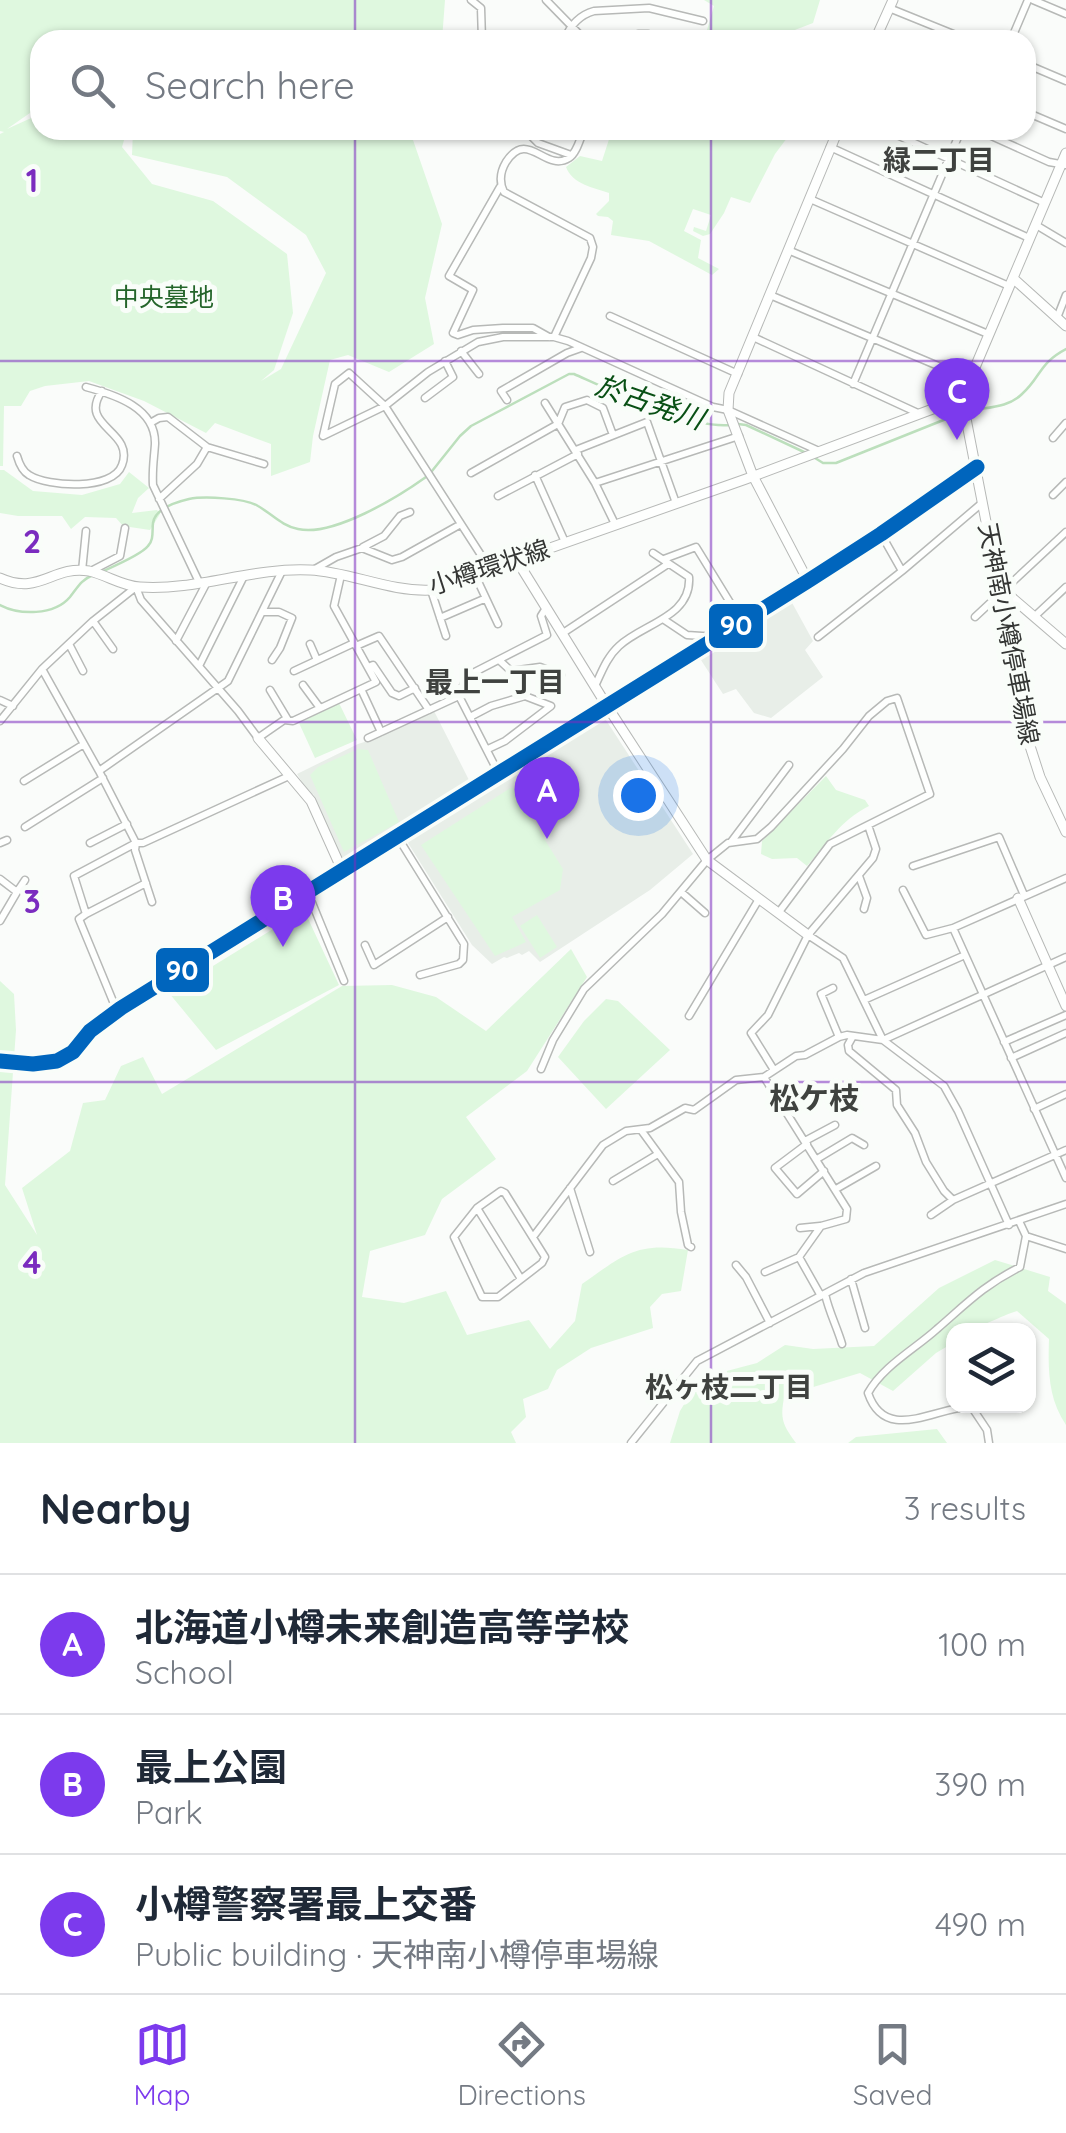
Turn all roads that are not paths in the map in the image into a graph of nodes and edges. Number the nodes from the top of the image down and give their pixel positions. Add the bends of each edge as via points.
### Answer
1 (471, 0) edge
2 (546, 0) edge
3 (1030, 0) edge
4 (891, 4) edge
5 (1066, 14) edge
6 (702, 21) dead end
7 (571, 26) junction
8 (482, 30) edge
9 (569, 30) edge
10 (575, 30) edge
11 (880, 30) edge
12 (947, 30) edge
13 (1016, 30) edge
14 (1036, 68) edge
15 (1066, 82) edge
16 (1036, 116) edge
17 (1066, 129) edge
18 (535, 140) edge
19 (579, 140) edge
20 (834, 140) edge
21 (907, 140) edge
22 (957, 140) edge
23 (1002, 140) edge
24 (830, 148) junction
25 (1066, 152) edge
26 (572, 155) junction
27 (948, 160) junction
28 (1063, 165) edge
29 (500, 186) junction
30 (933, 195) junction
31 (809, 199) junction
32 (1045, 203) junction
33 (1036, 226) junction
34 (1031, 239) junction
35 (1066, 243) edge
36 (913, 245) junction
37 (788, 250) junction
38 (1012, 283) junction
39 (892, 293) junction
40 (769, 294) junction
41 (1066, 294) edge
42 (610, 316) dead end
43 (1057, 318) junction
44 (1066, 326) edge
45 (988, 334) junction
46 (552, 337) junction
47 (753, 337) junction
48 (873, 338) junction
49 (583, 348) junction
50 (461, 351) junction
51 (445, 360) junction
52 (479, 374) dead end
53 (738, 374) junction
54 (969, 379) junction
55 (852, 384) junction
56 (86, 387) dead end
57 (102, 391) junction
58 (426, 398) dead end
59 (507, 400) dead end
60 (963, 402) junction
61 (545, 403) dead end
62 (385, 406) junction
63 (920, 414) junction
64 (152, 422) junction
65 (733, 422) junction
66 (1066, 423) edge
67 (558, 424) junction
68 (613, 435) junction
69 (1053, 438) dead end
70 (207, 446) junction
71 (577, 452) junction
72 (812, 453) junction
73 (17, 456) dead end
74 (662, 462) junction
75 (264, 464) dead end
76 (976, 467) junction
77 (472, 473) dead end
78 (535, 475) junction
79 (753, 476) junction
80 (1066, 482) edge
81 (595, 483) junction
82 (1052, 495) dead end
83 (498, 496) dead end
84 (159, 499) junction
85 (983, 502) junction
86 (676, 503) junction
87 (410, 512) dead end
88 (461, 524) junction
89 (615, 524) junction
90 (125, 528) dead end
91 (86, 531) dead end
92 (1066, 532) edge
93 (881, 534) junction
94 (565, 542) junction
95 (362, 548) junction
96 (653, 553) dead end
97 (516, 559) junction
98 (665, 562) junction
99 (490, 569) junction
100 (282, 570) junction
101 (314, 570) junction
102 (88, 571) junction
103 (902, 571) junction
104 (475, 574) junction
105 (341, 575) junction
106 (244, 576) junction
107 (0, 578) edge
108 (203, 582) junction
109 (808, 582) junction
110 (136, 587) junction
111 (1066, 588) edge
112 (431, 590) junction
113 (1000, 592) junction
114 (484, 599) junction
115 (546, 608) junction
116 (264, 612) junction
117 (1035, 616) junction
118 (975, 617) dead end
119 (440, 618) junction
120 (664, 619) junction
121 (94, 621) junction
122 (742, 622) junction
123 (498, 624) dead end
124 (563, 633) junction
125 (446, 636) dead end
126 (818, 636) dead end
127 (717, 637) junction
128 (176, 641) junction
129 (68, 644) junction
130 (310, 644) dead end
131 (355, 644) junction
132 (1066, 644) edge
133 (113, 649) dead end
134 (272, 660) dead end
135 (318, 660) junction
136 (499, 660) junction
137 (199, 666) junction
138 (368, 667) junction
139 (42, 670) junction
140 (84, 670) dead end
141 (294, 671) dead end
142 (561, 675) dead end
143 (302, 685) dead end
144 (595, 686) junction
145 (415, 688) junction
146 (219, 689) junction
147 (361, 689) junction
148 (270, 690) dead end
149 (459, 696) junction
150 (0, 700) edge
151 (13, 706) junction
152 (607, 706) junction
153 (320, 708) junction
154 (430, 710) junction
155 (470, 717) junction
156 (288, 720) junction
157 (0, 721) edge
158 (381, 732) junction
159 (258, 738) junction
160 (368, 738) dead end
161 (84, 744) junction
162 (488, 749) junction
163 (789, 765) dead end
164 (101, 774) junction
165 (499, 774) junction
166 (289, 776) junction
167 (24, 781) dead end
168 (126, 824) junction
169 (868, 825) junction
170 (25, 826) dead end
171 (1066, 832) edge
172 (398, 836) junction
173 (90, 843) dead end
174 (136, 843) junction
175 (730, 843) junction
176 (706, 860) junction
177 (914, 866) dead end
178 (342, 870) junction
179 (859, 875) junction
180 (0, 878) edge
181 (1066, 878) edge
182 (25, 880) dead end
183 (146, 883) junction
184 (902, 890) dead end
185 (308, 891) junction
186 (16, 892) junction
187 (681, 892) junction
188 (1021, 897) junction
189 (760, 898) junction
190 (152, 902) dead end
191 (864, 908) dead end
192 (705, 912) dead end
193 (779, 912) junction
194 (86, 914) junction
195 (448, 917) junction
196 (0, 921) edge
197 (952, 928) junction
198 (808, 935) junction
199 (365, 945) dead end
200 (965, 956) junction
201 (1066, 958) edge
202 (1048, 965) junction
203 (420, 975) dead end
204 (344, 981) dead end
205 (833, 988) dead end
206 (982, 995) junction
207 (864, 1000) junction
208 (1066, 1006) edge
209 (116, 1011) junction
210 (1066, 1015) edge
211 (689, 1016) dead end
212 (1066, 1033) edge
213 (853, 1036) junction
214 (839, 1038) junction
215 (883, 1040) junction
216 (1004, 1042) junction
217 (1010, 1058) junction
218 (0, 1062) edge
219 (542, 1069) dead end
220 (774, 1070) junction
221 (764, 1077) junction
222 (1066, 1094) edge
223 (1034, 1109) junction
224 (835, 1126) dead end
225 (641, 1130) junction
226 (806, 1142) junction
227 (864, 1145) dead end
228 (1066, 1150) edge
229 (658, 1154) junction
230 (1054, 1155) junction
231 (817, 1159) junction
232 (876, 1166) dead end
233 (824, 1171) junction
234 (1066, 1178) edge
235 (613, 1181) dead end
236 (990, 1184) junction
237 (570, 1188) junction
238 (836, 1189) junction
239 (953, 1200) junction
240 (1066, 1204) edge
241 (476, 1208) junction
242 (932, 1215) dead end
243 (1019, 1222) junction
244 (1009, 1224) junction
245 (821, 1226) junction
246 (800, 1228) dead end
247 (1026, 1236) junction
248 (533, 1237) junction
249 (691, 1247) dead end
250 (1066, 1249) edge
251 (590, 1252) dead end
252 (799, 1257) junction
253 (736, 1265) dead end
254 (765, 1272) dead end
255 (521, 1279) junction
256 (851, 1280) junction
257 (823, 1295) junction
258 (770, 1323) junction
259 (865, 1328) dead end
260 (842, 1344) dead end
261 (631, 1443) edge
262 (989, 1443) edge

1 - 8 street via 481,8
2 - 7 street
3 - 5 street
3 - 13 street
4 - 11 street
4 - 12 street
6 - 7 street via 649,8 586,13
7 - 9 street
7 - 10 street
14 - 15 street
16 - 17 street
18 - 26 street
19 - 26 street
20 - 24 street
21 - 27 street
22 - 27 street
23 - 28 street
24 - 30 street
24 - 31 street
25 - 28 street
26 - 29 street via 556,161 515,150
27 - 30 street
27 - 32 street
28 - 32 street
29 - 46 street via 590,238 593,246
29 - 46 street via 449,276 473,290 453,333 533,328
30 - 34 street
30 - 36 street
31 - 36 street
31 - 37 street
32 - 33 street
33 - 34 street
33 - 35 street
34 - 38 street
36 - 38 street
36 - 39 street
37 - 39 street
37 - 40 street
38 - 43 street
38 - 45 street
39 - 45 street
39 - 48 street
40 - 47 street
40 - 48 street
41 - 43 street
42 - 53 street
43 - 44 street
45 - 54 street
46 - 49 street
46 - 50 street via 504,337
47 - 53 street
47 - 55 street
48 - 54 street
48 - 55 street
49 - 59 street via 501,390
49 - 65 street
50 - 51 street
50 - 52 street
51 - 58 street via 454,377
51 - 62 street
53 - 65 street via 729,393
54 - 60 street
55 - 63 street
56 - 57 street
57 - 64 street
57 - 73 street via 95,408 124,453 118,472 97,483 40,480 24,471
60 - 63 street, 小樽環状線
60 - 76 street, 天神南小樽停車場線
61 - 67 street
62 - 62 street via 354,421 323,436 335,384 350,373
62 - 88 street
63 - 72 street, 小樽環状線
64 - 70 street via 168,418
64 - 84 street
65 - 72 street
65 - 74 street
65 - 79 street
66 - 69 street
67 - 68 street via 565,408 586,400 603,408
67 - 71 street
67 - 77 street
68 - 71 street
68 - 74 street via 647,422
70 - 75 street
70 - 84 street via 198,464
71 - 78 street
71 - 81 street
72 - 79 street, 小樽環状線
74 - 81 street
74 - 86 street
76 - 85 street, 天神南小樽停車場線
76 - 93 street
78 - 83 street
78 - 94 street
79 - 86 street, 小樽環状線
79 - 109 street
80 - 82 street
81 - 89 street
84 - 108 street
85 - 103 street
85 - 113 street, 天神南小樽停車場線
86 - 89 street, 小樽環状線
87 - 95 street
88 - 95 street via 392,560
88 - 99 street
89 - 94 street, 小樽環状線
90 - 102 street via 120,556
91 - 102 street
92 - 113 street
93 - 103 street
93 - 109 street
94 - 97 street, 小樽環状線
95 - 101 street
96 - 98 street
97 - 99 street, 小樽環状線
97 - 115 street
98 - 120 street via 690,583
98 - 122 street via 696,547
98 - 124 street
99 - 104 street, 小樽環状線
100 - 101 street, 小樽環状線
100 - 106 street, 小樽環状線
100 - 116 street
101 - 105 street, 小樽環状線
102 - 107 street via 24,585
102 - 110 street, 小樽環状線
103 - 126 street
104 - 112 street, 小樽環状線
104 - 114 street
105 - 112 street, 小樽環状線
105 - 131 street via 334,606
106 - 108 street, 小樽環状線
106 - 137 street
108 - 110 street, 小樽環状線
108 - 128 street
109 - 122 street
110 - 121 street
110 - 128 street
111 - 117 street
112 - 119 street
113 - 117 street
113 - 118 street
113 - 171 street, 天神南小樽停車場線 via 1029,743
114 - 119 street
114 - 123 street
115 - 124 street
115 - 136 street via 541,616 547,635
116 - 134 street via 292,618
116 - 146 street
117 - 132 street
119 - 125 street
120 - 127 street via 687,635
120 - 144 street via 623,642
121 - 129 street
121 - 133 street
122 - 127 street
124 - 144 street
127 - 152 street
128 - 137 street
129 - 139 street
129 - 140 street
130 - 135 street
131 - 135 street
131 - 138 street
131 - 145 street via 379,636
135 - 141 street
136 - 142 street via 511,671 540,667
136 - 149 street via 467,676
137 - 146 street
138 - 145 street via 373,665 392,693
138 - 147 street via 376,682
139 - 151 street
139 - 161 street
143 - 153 street
144 - 152 street
145 - 154 street
146 - 159 street
146 - 164 street
147 - 153 street
147 - 158 street
148 - 156 street
149 - 154 street
149 - 155 street
150 - 151 street
151 - 157 street
152 - 165 street
152 - 176 street
153 - 156 street
154 - 158 street
155 - 162 street
155 - 162 street via 525,696 551,706
156 - 159 street
158 - 160 street
159 - 166 street
161 - 164 street
161 - 167 street
162 - 165 street
163 - 175 street
164 - 168 street
164 - 170 street
165 - 172 street
166 - 174 street
166 - 178 street via 312,801
168 - 173 street
168 - 174 street
169 - 175 street via 930,794 896,698 869,716 771,827 756,839
169 - 179 street via 876,849
169 - 193 street via 830,844
172 - 178 street
172 - 195 street
174 - 183 street
174 - 194 street via 74,876
175 - 176 street
176 - 187 street
176 - 189 street
177 - 188 street via 999,836
178 - 185 street
179 - 191 street
179 - 198 street
180 - 186 street
181 - 188 street
182 - 186 street
183 - 190 street
183 - 194 street
184 - 197 street via 926,935
185 - 204 street
185 - 209 street
186 - 196 street
187 - 192 street
187 - 219 street via 584,989
188 - 197 street
188 - 202 street
189 - 193 street
189 - 211 street
193 - 198 street
194 - 209 street via 79,919
195 - 199 street via 374,964
195 - 203 street via 464,944 464,960
197 - 200 street
198 - 207 street via 843,958
198 - 220 street via 768,1015 751,1033
200 - 206 street
200 - 207 street
201 - 202 street
202 - 206 street
202 - 208 street
205 - 214 street via 820,994
206 - 215 street
206 - 216 street
207 - 215 street
209 - 218 street via 57,1061
210 - 216 street
212 - 217 street
213 - 214 street
213 - 215 street
213 - 239 street via 849,1051 896,1090 897,1106 926,1162
214 - 220 street
215 - 236 street via 944,1086
216 - 217 street
217 - 223 street
220 - 221 street
221 - 225 street via 736,1080 694,1110 684,1108
221 - 226 street
222 - 223 street
223 - 230 street
224 - 226 street
225 - 229 street
225 - 237 street via 603,1145
226 - 231 street
226 - 233 street via 775,1168 797,1194
227 - 231 street via 852,1138
228 - 230 street
229 - 235 street
229 - 249 street via 679,1182
230 - 234 street
230 - 236 street
231 - 233 street
232 - 238 street
233 - 238 street
236 - 239 street
236 - 244 street
237 - 248 street
237 - 251 street
238 - 245 street via 846,1219
239 - 242 street
240 - 243 street
241 - 248 street via 505,1193
241 - 255 street
241 - 255 street via 454,1237 482,1297 498,1297
243 - 244 street
243 - 247 street
244 - 256 street
245 - 246 street
245 - 252 street
247 - 250 street
247 - 262 street via 1020,1267 968,1299 868,1393 893,1424 971,1406
248 - 255 street via 545,1257
252 - 254 street
252 - 257 street
253 - 258 street
256 - 257 street
256 - 259 street
257 - 258 street
257 - 260 street
258 - 261 street via 697,1361

